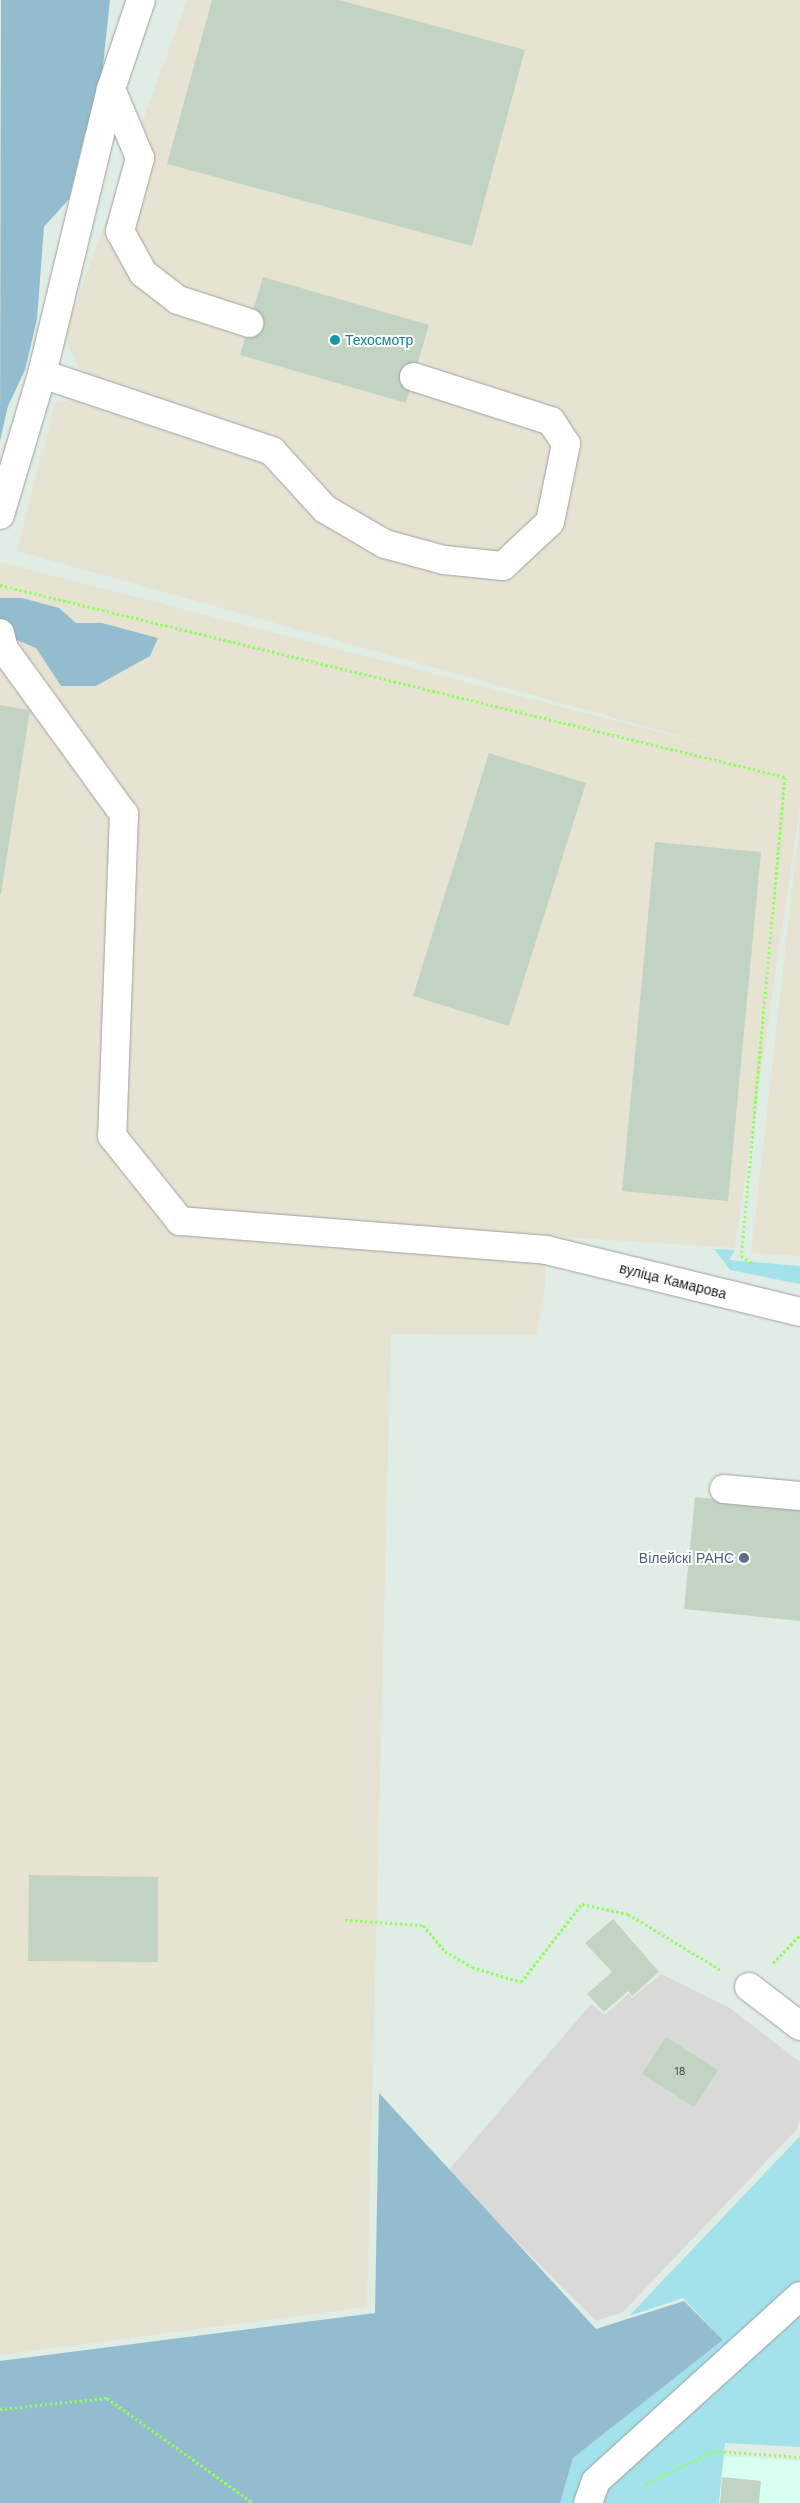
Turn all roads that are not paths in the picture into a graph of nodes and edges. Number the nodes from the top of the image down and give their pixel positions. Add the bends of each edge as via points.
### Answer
1 (140, 0) edge
2 (111, 89) junction
3 (249, 323) dead end
4 (42, 374) junction
5 (414, 377) dead end
6 (0, 517) edge
7 (0, 633) edge
8 (800, 1312) edge
9 (724, 1489) dead end
10 (800, 1496) edge
11 (749, 1987) road end
12 (800, 2026) edge
13 (800, 2296) edge
14 (588, 2503) edge

1 - 2 street
2 - 3 street via 140,158 120,231 143,273 178,300
2 - 4 street
4 - 5 street via 272,451 325,509 385,544 444,560 503,566 550,522 566,444 551,420
4 - 6 street
7 - 8 street, вуліца Камарова via 4,649 124,814 112,1136 180,1221 546,1250
9 - 10 street
11 - 12 street
13 - 14 street via 596,2481

